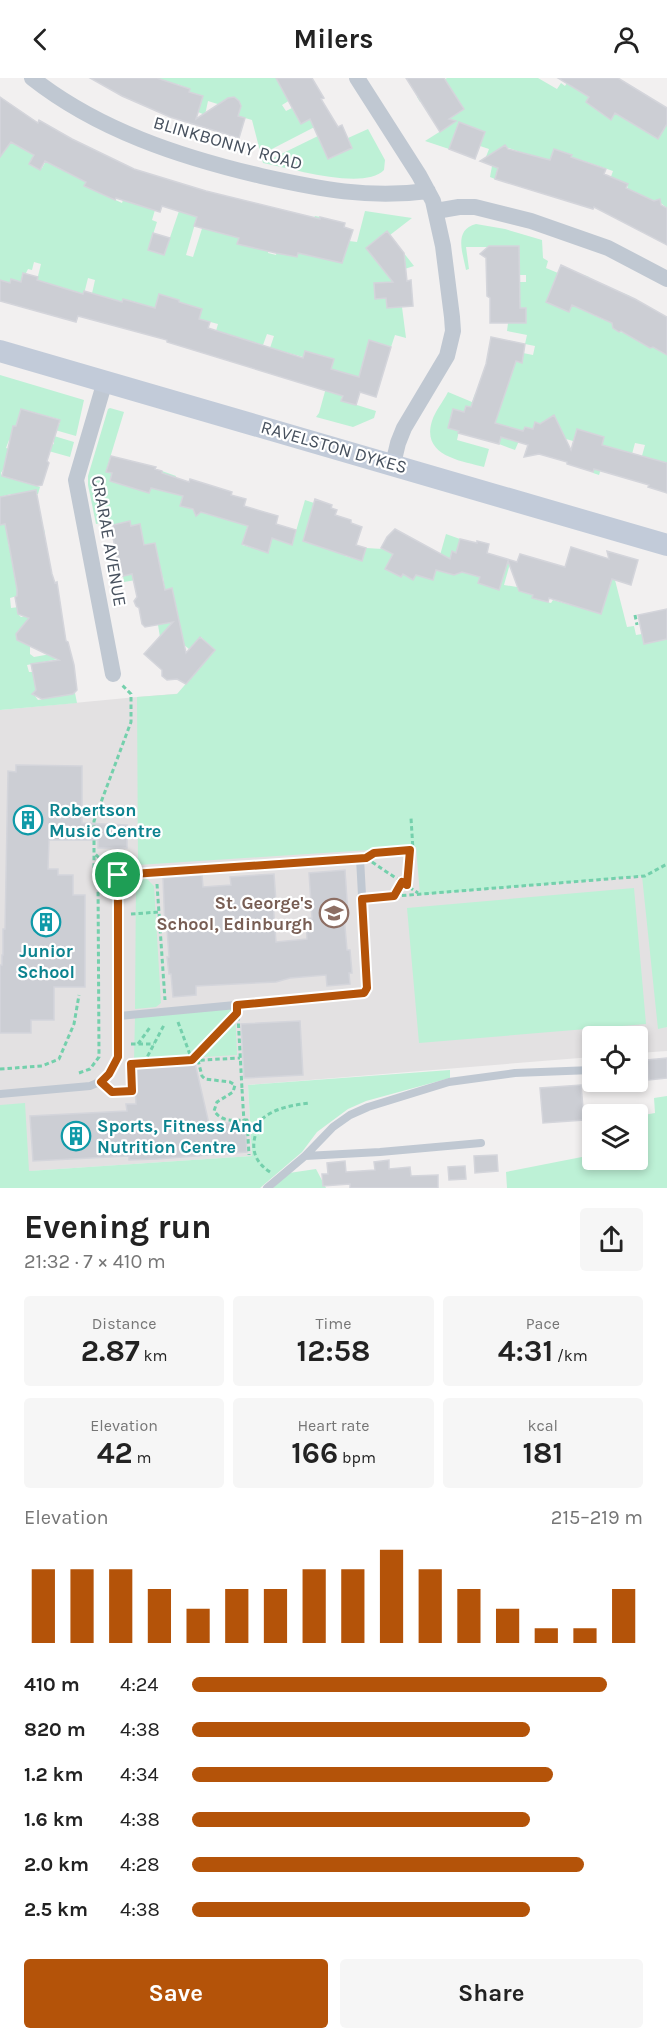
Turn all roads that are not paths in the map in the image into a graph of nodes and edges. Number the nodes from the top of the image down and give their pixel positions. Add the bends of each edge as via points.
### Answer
1 (32, 78) edge
2 (357, 78) edge
3 (428, 191) junction
4 (436, 211) junction
5 (667, 279) edge
6 (0, 351) edge
7 (105, 381) junction
8 (393, 464) junction
9 (667, 545) edge
10 (113, 674) road end
11 (119, 1016) junction
12 (582, 1070) edge
13 (0, 1094) edge
14 (481, 1143) dead end
15 (305, 1156) junction
16 (267, 1188) edge

1 - 3 street, BLINKBONNY ROAD via 111,125 188,157 349,194
2 - 3 street
3 - 4 street
4 - 5 street via 475,207 531,221 608,248
4 - 8 street via 453,317 451,343 441,370 401,435
6 - 7 street, RAVELSTON DYKES
7 - 8 street, RAVELSTON DYKES
7 - 10 street, CRARAE AVENUE via 76,480
8 - 9 street, RAVELSTON DYKES
11 - 11 lane via 118,875 360,858 367,988 364,993
11 - 13 lane via 118,1057 101,1082
12 - 15 lane via 515,1073 449,1082 368,1107 350,1115
14 - 15 lane
15 - 16 lane

